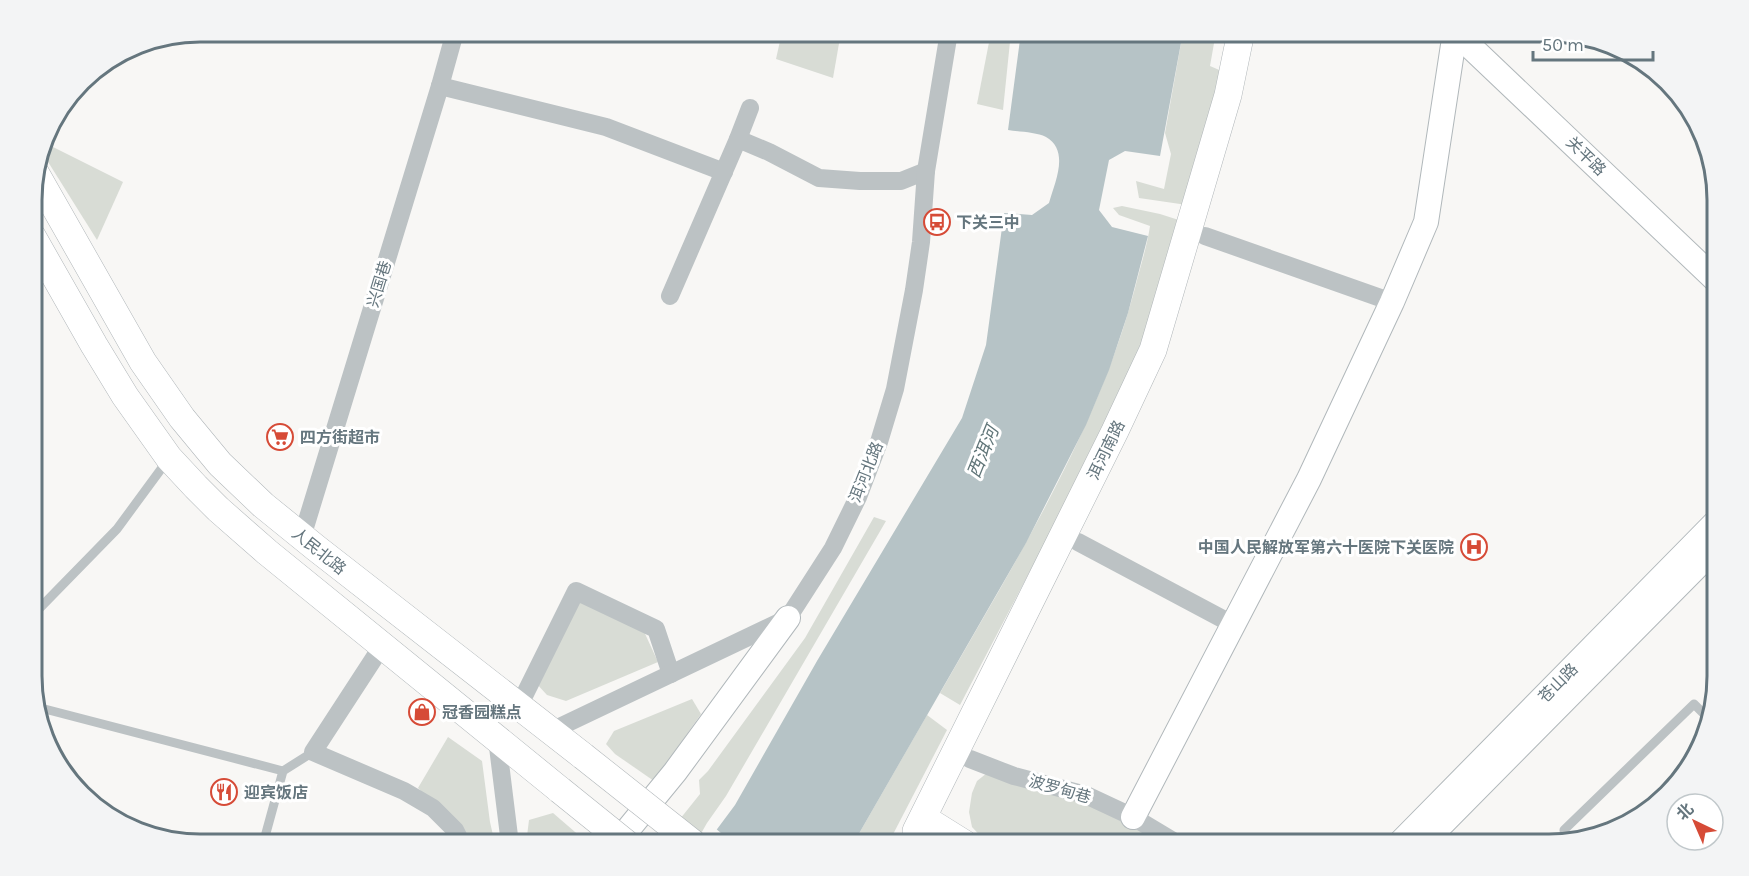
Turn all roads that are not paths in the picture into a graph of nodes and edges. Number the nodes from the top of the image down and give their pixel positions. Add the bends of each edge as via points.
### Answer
1 (452, 42) edge
2 (947, 42) edge
3 (1238, 42) edge
4 (1256, 42) edge
5 (1453, 42) edge
6 (1466, 42) edge
7 (440, 86) junction
8 (750, 108) dead end
9 (738, 139) junction
10 (926, 171) junction
11 (724, 172) junction
12 (43, 186) edge
13 (1204, 236) junction
14 (42, 253) edge
15 (1707, 271) edge
16 (670, 296) dead end
17 (1392, 302) junction
18 (169, 458) junction
19 (1707, 531) edge
20 (302, 537) junction
21 (1078, 542) junction
22 (1707, 556) edge
23 (42, 606) edge
24 (788, 618) junction
25 (1234, 625) junction
26 (382, 646) junction
27 (671, 674) junction
28 (519, 706) junction
29 (46, 709) edge
30 (1703, 713) edge
31 (551, 731) junction
32 (497, 739) junction
33 (314, 752) junction
34 (970, 759) junction
35 (283, 771) junction
36 (1133, 817) junction
37 (1565, 833) edge
38 (266, 834) edge
39 (456, 834) edge
40 (509, 834) edge
41 (615, 834) edge
42 (624, 834) edge
43 (681, 834) edge
44 (927, 834) edge
45 (927, 834) edge
46 (1161, 834) edge
47 (1409, 834) edge
48 (1432, 834) edge

1 - 7 street, 兴国巷
2 - 10 street, 洱河北路
3 - 44 main road, 洱河南路 via 1228,95 1153,350
4 - 13 main road, 洱河南路 via 1244,99
5 - 17 street via 1426,222
6 - 15 street, 关平路
7 - 11 street via 606,127
7 - 20 street, 兴国巷
8 - 9 street
9 - 10 street via 819,178 901,181
9 - 11 street
10 - 24 street, 洱河北路 via 914,290 895,389 879,442 833,548
11 - 16 street
12 - 20 main road, 人民北路 via 172,406 230,474
13 - 17 street
13 - 21 main road, 洱河南路 via 1169,356
14 - 18 main road, 人民北路 via 115,380
17 - 25 street via 1309,479
18 - 23 lane via 117,529
18 - 26 main road, 人民北路 via 241,530
19 - 47 street, 苍山路
20 - 28 main road, 人民北路
21 - 25 street
21 - 34 main road, 洱河南路
22 - 48 street, 苍山路
24 - 27 street
24 - 42 street, 洱河北路 via 718,716
25 - 36 street
26 - 32 main road, 人民北路
26 - 33 street
27 - 28 street via 656,629 576,591
27 - 31 street
28 - 31 main road, 人民北路
29 - 35 lane
30 - 37 lane via 1694,704
31 - 43 main road, 人民北路, bridge
32 - 40 street
32 - 41 main road, 人民北路, bridge
33 - 35 lane
33 - 39 street via 404,791 433,808
34 - 36 street, 波罗甸巷 via 1014,777 1086,795
34 - 45 main road, 洱河南路
35 - 38 lane
36 - 46 street, 波罗甸巷

